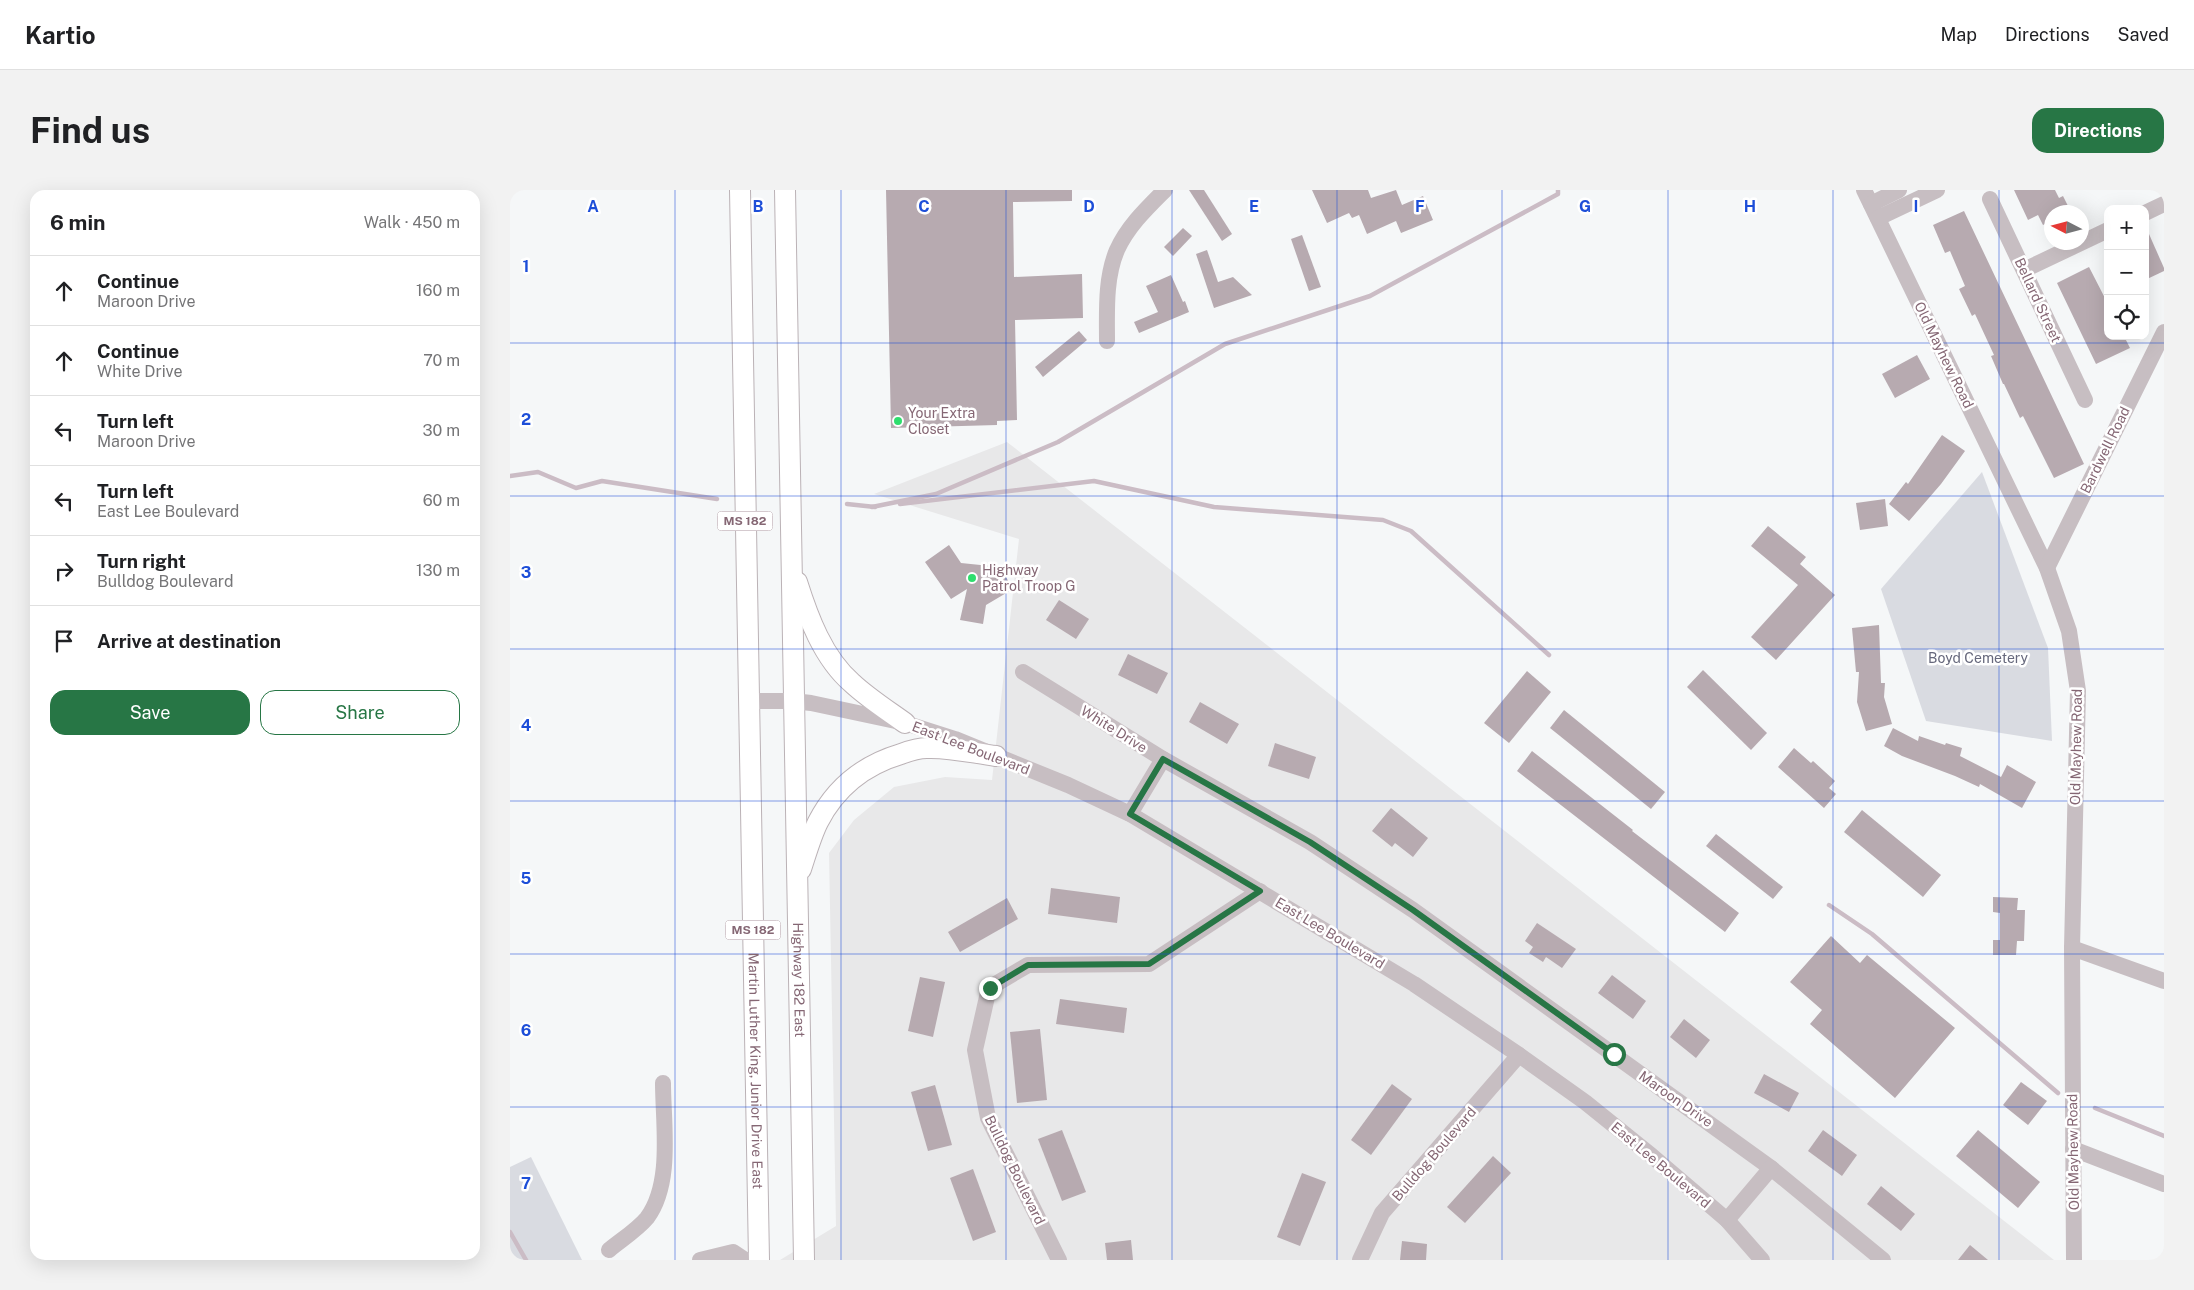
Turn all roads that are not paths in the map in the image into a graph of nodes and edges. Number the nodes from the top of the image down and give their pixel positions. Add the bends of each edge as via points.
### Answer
1 (740, 190) edge
2 (785, 190) edge
3 (1165, 190) edge
4 (1899, 190) edge
5 (1937, 190) edge
6 (1990, 199) dead end
7 (1871, 204) edge
8 (2164, 204) edge
9 (2149, 210) edge
10 (2104, 232) edge
11 (2024, 270) junction
12 (2164, 332) edge
13 (1107, 341) dead end
14 (2085, 400) dead end
15 (791, 562) junction
16 (2047, 568) junction
17 (1024, 672) dead end
18 (749, 701) junction
19 (793, 701) junction
20 (905, 723) junction
21 (996, 756) junction
22 (1163, 759) junction
23 (1130, 814) junction
24 (1310, 842) joint
25 (797, 878) junction
26 (1260, 891) junction
27 (2072, 948) junction
28 (2164, 981) edge
29 (1519, 1055) junction
30 (663, 1083) dead end
31 (2073, 1149) junction
32 (1772, 1168) junction
33 (2164, 1184) edge
34 (1727, 1220) junction
35 (609, 1250) dead end
36 (700, 1260) edge
37 (745, 1260) edge
38 (759, 1260) edge
39 (804, 1260) edge
40 (1059, 1260) edge
41 (1360, 1260) edge
42 (1762, 1260) edge
43 (1883, 1260) edge
44 (2074, 1260) edge

1 - 18 main road, MS 182
2 - 15 main road, MS 182
3 - 13 street via 1137,219 1117,251 1109,283
4 - 7 street
5 - 7 street
6 - 11 street, Bellard Street
7 - 16 street, Old Mayhew Road
8 - 9 street
10 - 11 street
11 - 14 street, Bellard Street
12 - 16 street, Bardwell Road
15 - 19 main road, MS 182
15 - 20 main road via 817,635 832,661 851,683
16 - 27 street, Old Mayhew Road via 2069,631 2078,691
17 - 22 street, White Drive
18 - 19 street, East Lee Boulevard
18 - 38 main road, Martin Luther King, Junior Drive East / MS 182
19 - 20 street, East Lee Boulevard
19 - 25 main road, Highway 182 East / MS 182
20 - 21 street, East Lee Boulevard
21 - 23 street, East Lee Boulevard
21 - 25 main road via 925,748 863,769 829,803 817,824
22 - 23 street
22 - 24 street, White Drive
23 - 26 street, East Lee Boulevard
24 - 32 street, Maroon Drive via 1413,910
25 - 39 main road, Highway 182 East / MS 182
26 - 29 street, East Lee Boulevard via 1414,984
26 - 40 street, Bulldog Boulevard via 1149,964 1028,965 990,988 975,1050 988,1118
27 - 28 street
27 - 31 street, Old Mayhew Road
29 - 34 street, East Lee Boulevard via 1585,1102
29 - 41 street, Bulldog Boulevard via 1382,1213
30 - 35 street via 664,1168 659,1195 646,1218
31 - 33 street
31 - 44 street, Old Mayhew Road
32 - 34 street
32 - 43 street, Maroon Drive
34 - 42 street, East Lee Boulevard
36 - 37 street via 733,1252

